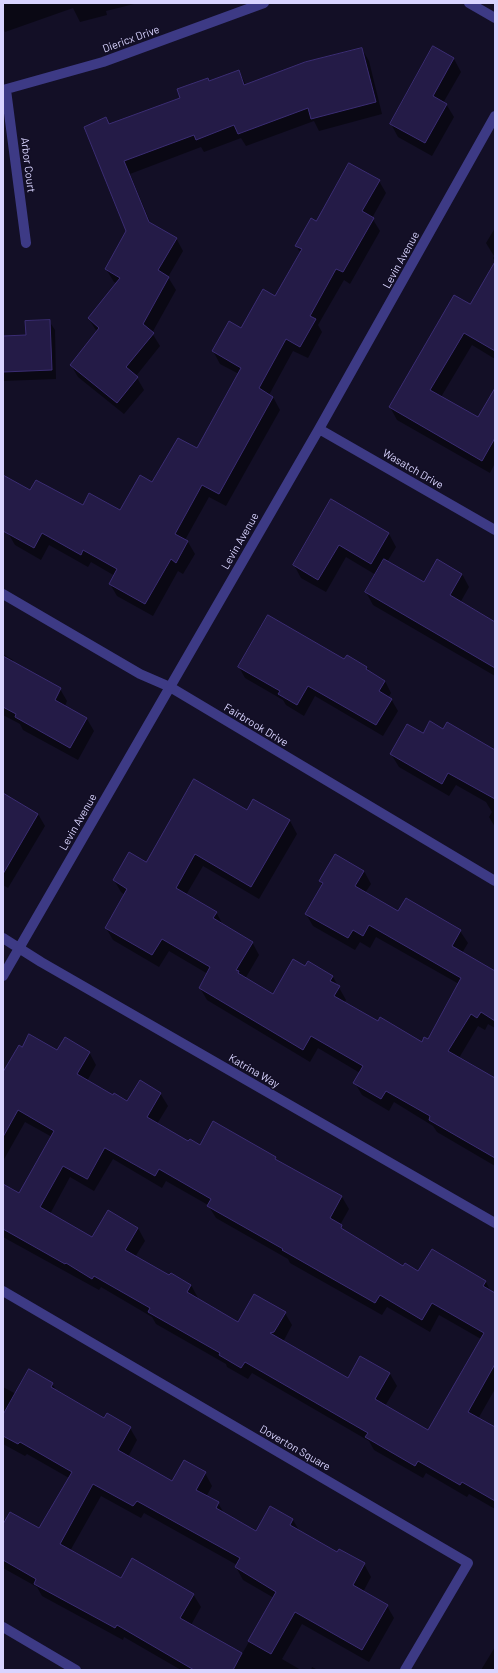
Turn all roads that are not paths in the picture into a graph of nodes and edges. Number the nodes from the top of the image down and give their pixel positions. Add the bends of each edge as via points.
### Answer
1 (264, 3) edge
2 (468, 3) edge
3 (495, 18) edge
4 (4, 90) edge
5 (495, 116) edge
6 (26, 243) dead end
7 (319, 429) junction
8 (495, 530) edge
9 (3, 594) edge
10 (170, 688) junction
11 (495, 880) edge
12 (3, 938) edge
13 (20, 947) junction
14 (3, 976) edge
15 (495, 1223) edge
16 (3, 1291) edge
17 (3, 1627) edge
18 (76, 1670) edge
19 (405, 1670) edge

1 - 4 street, Diericx Drive via 103,62
2 - 3 street
4 - 6 street, Arbor Court
5 - 7 street, Levin Avenue
7 - 8 street, Wasatch Drive
7 - 10 street, Levin Avenue
9 - 10 street, Fairbrook Drive via 140,674
10 - 11 street, Fairbrook Drive
10 - 13 street, Levin Avenue
12 - 13 street, Katrina Way
13 - 14 street, Levin Avenue
13 - 15 street, Katrina Way via 41,962
16 - 19 street, Doverton Square via 468,1563
17 - 18 street

